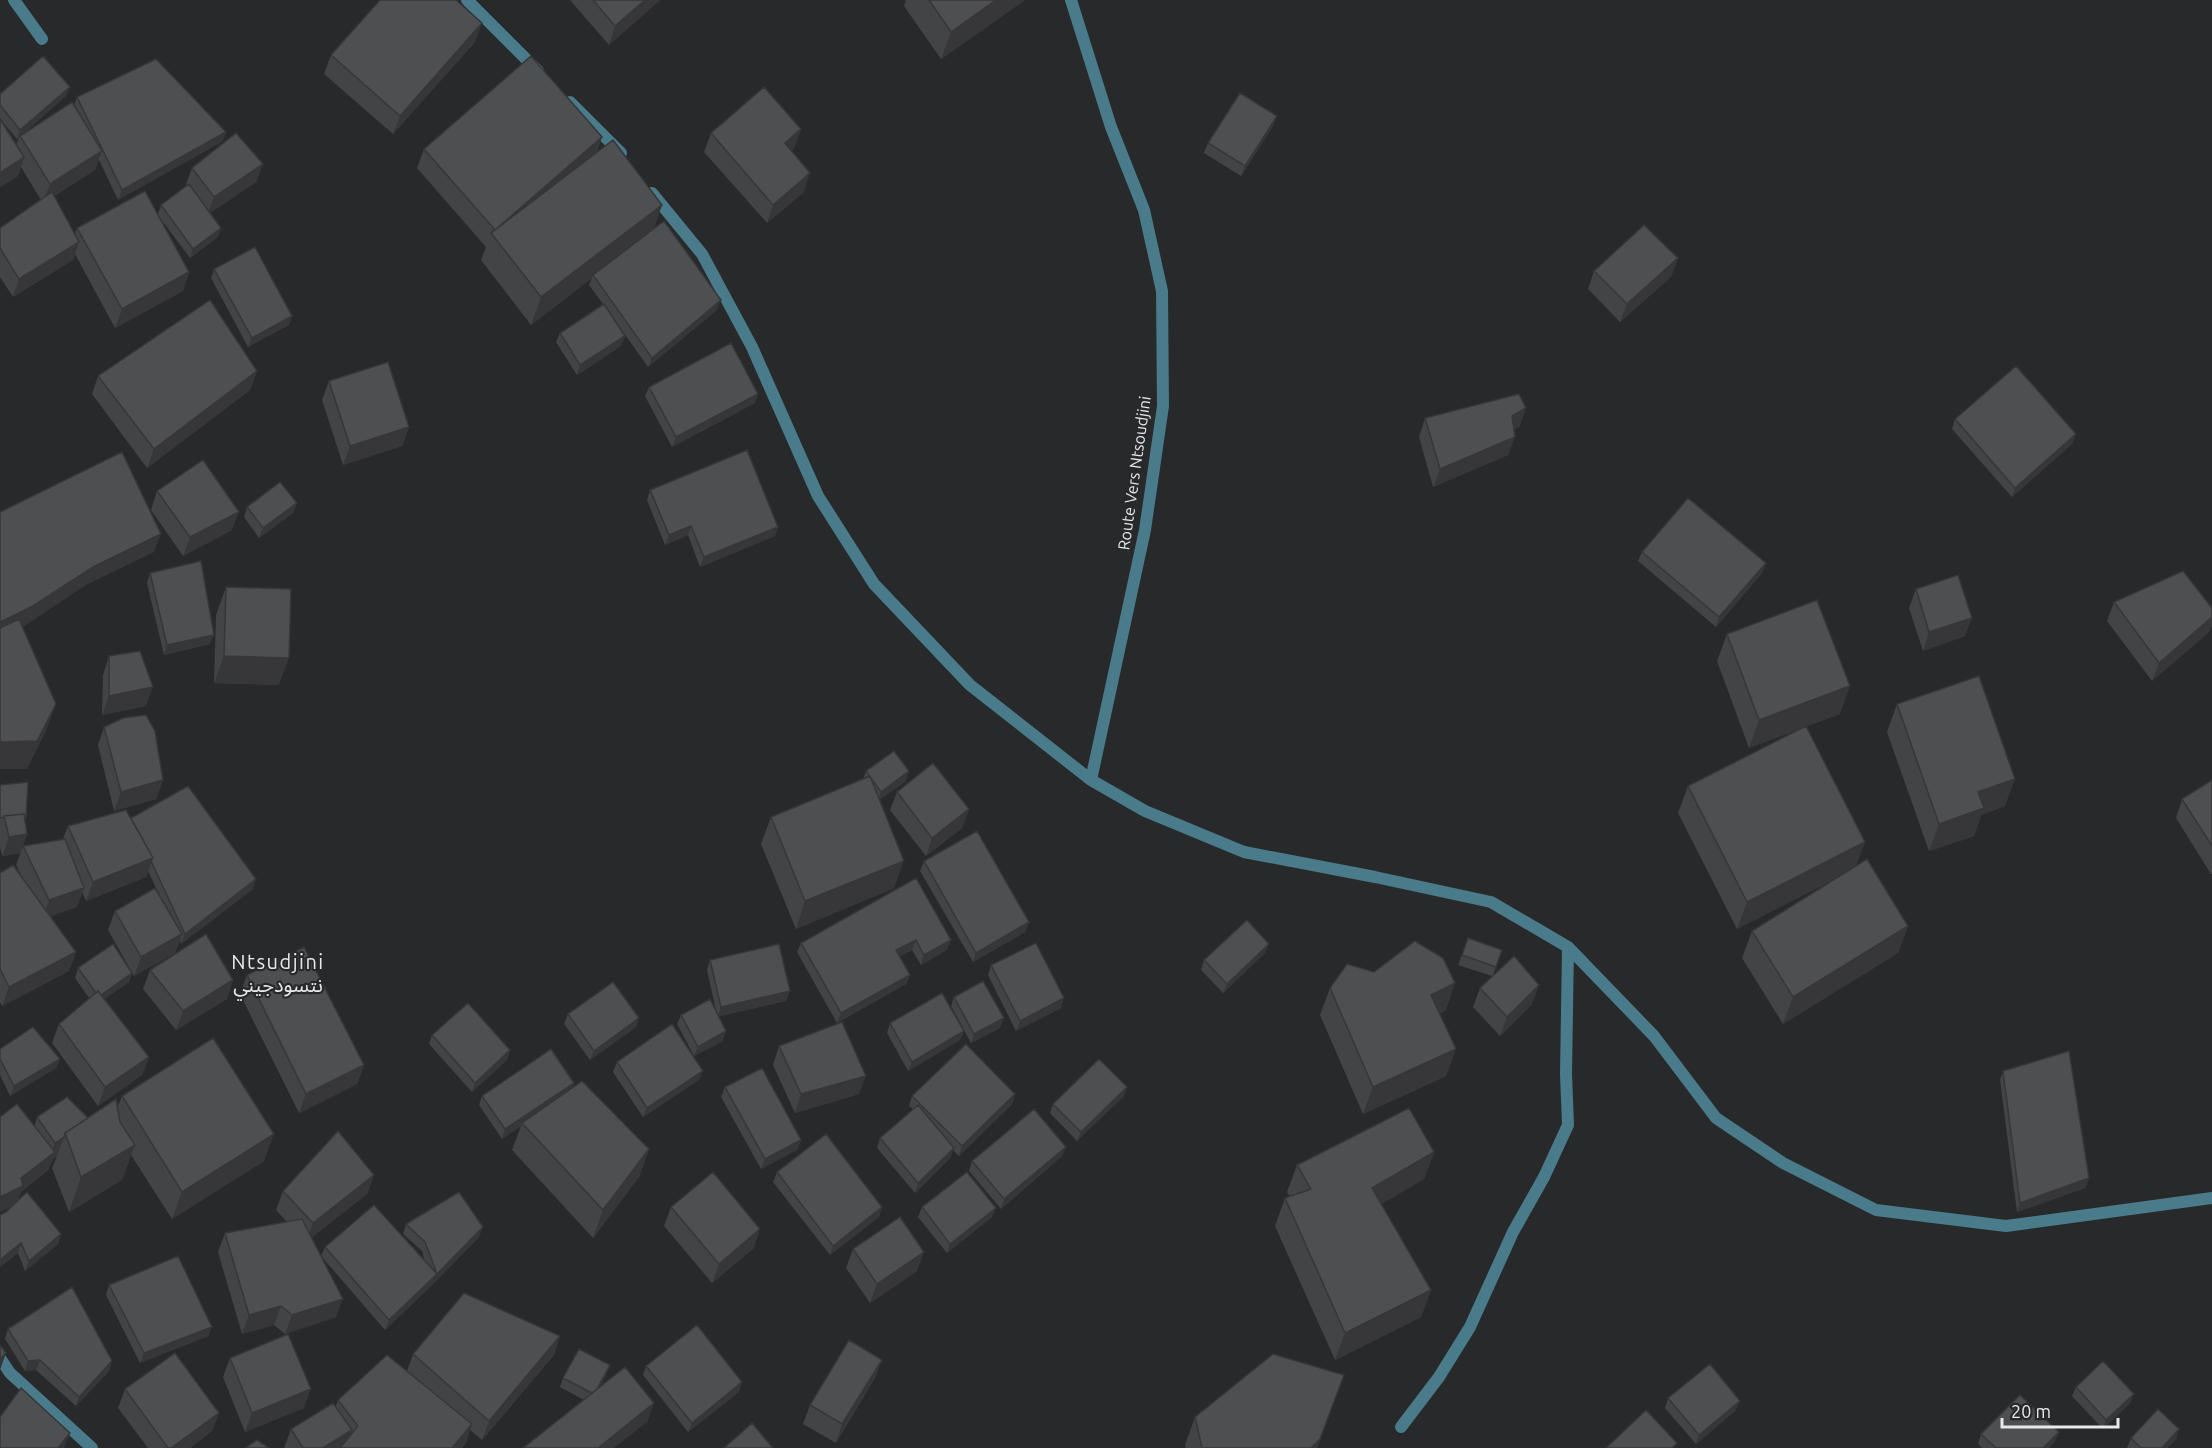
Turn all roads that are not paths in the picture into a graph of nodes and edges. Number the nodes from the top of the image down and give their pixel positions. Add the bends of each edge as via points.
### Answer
1 (14, 0) edge
2 (467, 0) edge
3 (1071, 0) edge
4 (42, 39) dead end
5 (631, 167) edge
6 (645, 184) edge
7 (1091, 780) junction
8 (1568, 948) junction
9 (2212, 1198) edge
10 (0, 1358) edge
11 (1401, 1427) dead end
12 (92, 1448) edge

1 - 4 street
2 - 5 street
3 - 7 street, Route Vers Ntsoudjini via 1111,127 1144,210 1162,291 1164,406 1145,530
6 - 7 street via 702,254 752,347 818,496 874,585 970,685
7 - 8 street via 1145,810 1244,852 1491,902
8 - 9 street via 1654,1036 1716,1118 1783,1163 1876,1210 2006,1226
8 - 11 street via 1568,1125 1470,1327
10 - 12 street via 10,1373

